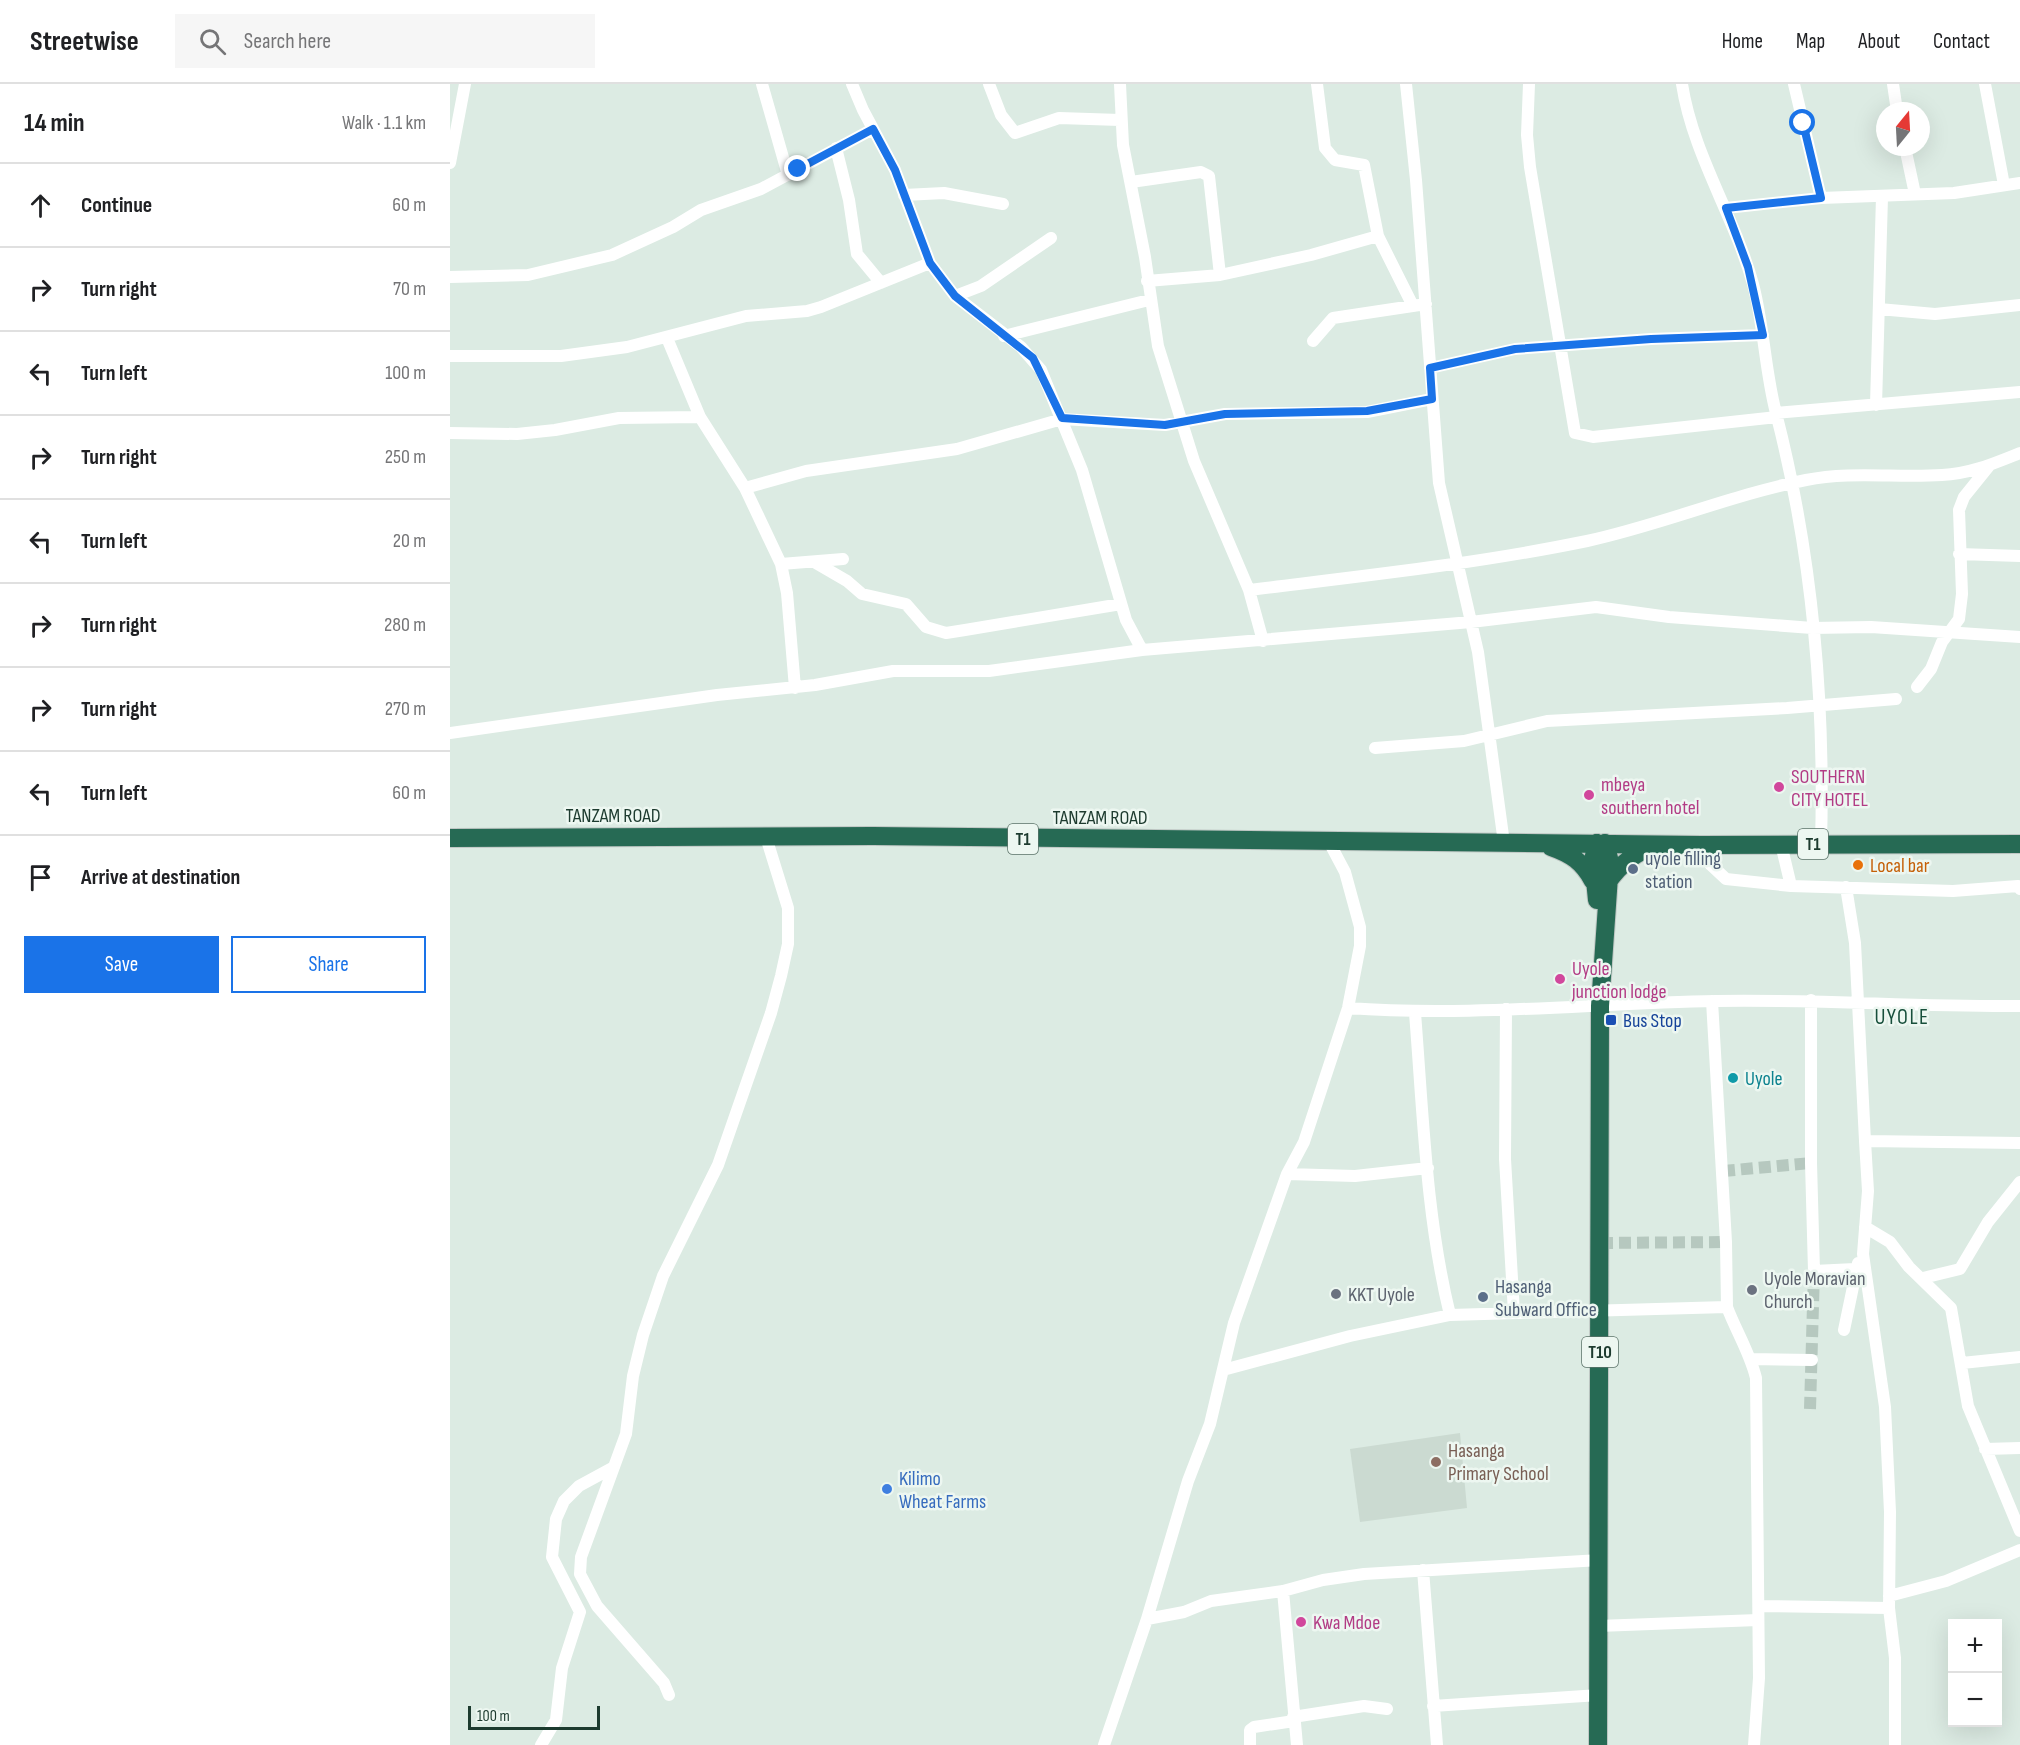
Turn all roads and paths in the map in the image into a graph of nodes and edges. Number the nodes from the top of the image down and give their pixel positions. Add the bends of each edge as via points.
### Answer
1 (465, 84) edge
2 (762, 84) edge
3 (852, 84) edge
4 (989, 84) edge
5 (1120, 84) edge
6 (1317, 84) edge
7 (1406, 84) edge
8 (1529, 84) edge
9 (1682, 84) edge
10 (1794, 84) edge
11 (1893, 84) edge
12 (1985, 84) edge
13 (1896, 102) edge
14 (1120, 120) junction
15 (873, 129) junction
16 (836, 148) junction
17 (1907, 156) edge
18 (450, 163) edge
19 (788, 175) junction
20 (1131, 182) junction
21 (2020, 183) edge
22 (2004, 185) junction
23 (1915, 194) junction
24 (904, 195) junction
25 (1881, 197) junction
26 (1821, 198) junction
27 (1003, 204) dead end
28 (1726, 208) junction
29 (1378, 236) junction
30 (1051, 238) dead end
31 (930, 263) junction
32 (1220, 275) junction
33 (450, 277) edge
34 (1148, 281) junction
35 (881, 283) junction
36 (955, 296) junction
37 (1149, 300) junction
38 (1420, 305) junction
39 (2020, 305) edge
40 (1879, 309) junction
41 (1763, 335) junction
42 (1005, 336) junction
43 (668, 338) junction
44 (1313, 341) dead end
45 (1560, 346) junction
46 (450, 356) edge
47 (1430, 368) junction
48 (2020, 392) edge
49 (1432, 399) junction
50 (1876, 405) junction
51 (1777, 415) junction
52 (700, 417) junction
53 (1062, 418) junction
54 (1182, 423) junction
55 (450, 434) edge
56 (2020, 453) edge
57 (1989, 466) junction
58 (1792, 483) junction
59 (745, 488) junction
60 (1959, 554) junction
61 (2020, 556) edge
62 (843, 559) dead end
63 (816, 563) junction
64 (781, 564) junction
65 (1458, 565) junction
66 (1249, 590) junction
67 (1121, 604) junction
68 (1471, 622) junction
69 (1812, 628) junction
70 (1952, 631) junction
71 (2020, 637) edge
72 (1263, 641) junction
73 (1142, 650) junction
74 (795, 687) junction
75 (1917, 687) dead end
76 (1896, 699) dead end
77 (1818, 704) junction
78 (450, 733) edge
79 (1489, 736) junction
80 (1375, 748) dead end
81 (766, 837) junction
82 (450, 838) edge
83 (1328, 840) junction
84 (1504, 843) junction
85 (1540, 843) junction
86 (1601, 843) junction
87 (1660, 844) junction
88 (1781, 844) junction
89 (1821, 844) junction
90 (2020, 844) edge
91 (1701, 845) junction
92 (1602, 886) junction
93 (1791, 886) junction
94 (1846, 887) junction
95 (2019, 887) edge
96 (1811, 1000) junction
97 (1712, 1001) junction
98 (1858, 1002) junction
99 (1600, 1006) junction
100 (2020, 1006) edge
101 (1348, 1008) junction
102 (1506, 1009) junction
103 (1415, 1013) junction
104 (1865, 1141) junction
105 (2020, 1143) edge
106 (1428, 1168) junction
107 (1287, 1174) junction
108 (2020, 1182) edge
109 (1865, 1227) junction
110 (1863, 1254) junction
111 (1855, 1269) junction
112 (1923, 1278) junction
113 (1727, 1307) junction
114 (1600, 1309) junction
115 (1514, 1313) junction
116 (1450, 1315) junction
117 (1844, 1330) dead end
118 (2020, 1357) edge
119 (1751, 1359) junction
120 (1812, 1360) dead end
121 (1962, 1363) junction
122 (1223, 1370) junction
123 (2020, 1448) edge
124 (1985, 1449) junction
125 (614, 1467) junction
126 (2019, 1528) edge
127 (2020, 1551) edge
128 (1600, 1560) junction
129 (1424, 1570) junction
130 (1284, 1591) junction
131 (1889, 1602) junction
132 (1760, 1606) junction
133 (1147, 1619) junction
134 (1758, 1620) junction
135 (1598, 1626) junction
136 (669, 1695) dead end
137 (1599, 1695) junction
138 (1433, 1706) junction
139 (1387, 1708) dead end
140 (1293, 1719) junction
141 (541, 1745) edge
142 (1104, 1745) edge
143 (1250, 1745) edge
144 (1298, 1745) edge
145 (1437, 1745) edge
146 (1598, 1745) edge
147 (1754, 1745) edge
148 (1894, 1745) edge

1 - 18 street
2 - 19 street
3 - 15 street
4 - 14 street via 1001,115 1015,133 1059,118
5 - 14 street
6 - 29 street via 1325,148 1335,160 1364,165
7 - 38 street
8 - 45 street via 1530,167
9 - 28 street via 1697,144
10 - 26 street
11 - 13 street
12 - 22 street
14 - 20 street
15 - 16 street
15 - 24 street
16 - 19 street
16 - 35 street via 857,254
17 - 23 street
19 - 33 street via 701,210 643,242 588,263 528,275
20 - 32 street via 1201,172 1209,176
20 - 34 street
21 - 22 street
22 - 23 street
23 - 25 street
24 - 27 street via 944,193
24 - 31 street
25 - 26 street
25 - 40 street
26 - 28 street
28 - 41 street via 1751,277
29 - 32 street
29 - 38 street
30 - 36 street via 981,286
31 - 35 street
31 - 36 street
32 - 34 street
34 - 37 street
35 - 43 street via 807,311 746,316
36 - 42 street
37 - 42 street
37 - 54 street via 1158,346
38 - 44 street via 1333,318
38 - 47 street
39 - 40 street via 1935,314
40 - 50 street
41 - 45 street
41 - 51 street
42 - 53 street via 1037,364
43 - 46 street via 561,356
43 - 52 street
45 - 47 street via 1493,352
45 - 51 street via 1575,433 1580,436
47 - 49 street
48 - 50 street
49 - 54 street via 1367,411 1225,414
49 - 65 street via 1439,483
50 - 51 street
51 - 58 street
52 - 55 street via 619,418 518,434
52 - 59 street
53 - 54 street
53 - 59 street via 957,449 806,471
53 - 67 street via 1082,470
54 - 66 street via 1194,461
56 - 57 street
57 - 58 street via 1943,475 1871,474
57 - 60 street via 1961,503
58 - 65 street via 1617,534
58 - 69 street
59 - 64 street
60 - 61 street
60 - 70 street via 1961,609
62 - 63 street
63 - 64 street
63 - 67 street via 862,594 902,602 923,624 940,632
64 - 74 street
65 - 66 street
65 - 68 street
66 - 72 street
67 - 73 street via 1131,634
68 - 69 street via 1596,607
68 - 72 street
68 - 79 street
69 - 70 street
69 - 77 street
70 - 71 street
70 - 75 street
72 - 73 street
73 - 74 street via 989,671 893,671
74 - 78 street
76 - 77 street
77 - 79 street via 1547,721
77 - 89 street
79 - 80 street
79 - 84 street
81 - 82 highway, TANZAM ROAD / T1
81 - 83 highway, TANZAM ROAD / T1
81 - 125 street via 788,908 788,944 781,976 718,1165 663,1276 643,1335 626,1434
83 - 84 highway, TANZAM ROAD / T1
83 - 101 street via 1345,872 1360,927
84 - 85 highway, TANZAM ROAD / T1
85 - 86 highway, TANZAM ROAD / T1
85 - 92 highway via 1573,856
86 - 87 highway, T1
86 - 92 highway, T10 via 1593,860
87 - 91 highway, T1
87 - 92 highway via 1636,855
88 - 89 highway, T1
88 - 91 highway, T1
88 - 93 street
89 - 90 highway, T1
91 - 93 street via 1710,864 1726,879
92 - 99 highway, T10
93 - 94 street
94 - 95 street via 1953,891
94 - 98 street via 1855,943
96 - 97 street
96 - 98 street
96 - 111 street via 1814,1271
97 - 99 street
97 - 113 street
98 - 100 street via 1936,1007
98 - 104 street
99 - 102 street
99 - 114 highway, T10
101 - 103 street
101 - 107 street via 1304,1142
102 - 103 street
102 - 115 street via 1505,1159
103 - 106 street
104 - 105 street
104 - 109 street
106 - 107 street via 1355,1176
106 - 116 street
107 - 122 street via 1226,1347
108 - 112 street via 1988,1222 1960,1269
109 - 110 street
109 - 112 street via 1890,1242
110 - 111 street
110 - 131 street via 1885,1407
111 - 117 street
112 - 121 street via 1951,1308
113 - 114 street
113 - 119 street
114 - 115 street
114 - 128 highway, T10
115 - 116 street
116 - 122 street via 1350,1336
118 - 121 street
119 - 120 street
119 - 132 street via 1757,1405
121 - 124 street via 1968,1406
122 - 133 street via 1210,1424 1188,1481
123 - 124 street
124 - 126 street
125 - 136 street via 591,1524 580,1574 597,1606 631,1643
125 - 141 street via 579,1486 564,1501 556,1519 552,1557 580,1612 562,1668 556,1720
127 - 131 street
128 - 129 street
128 - 135 highway, T10
129 - 130 street via 1323,1580
129 - 138 street
130 - 133 street via 1211,1601 1184,1612
130 - 140 street
131 - 132 street
131 - 148 street via 1895,1658
132 - 134 street
133 - 142 street
134 - 135 street
134 - 147 street
135 - 137 highway, T10
137 - 138 street
137 - 146 highway, T10
138 - 145 street
139 - 140 street via 1364,1706
140 - 143 street via 1254,1727 1250,1730
140 - 144 street

